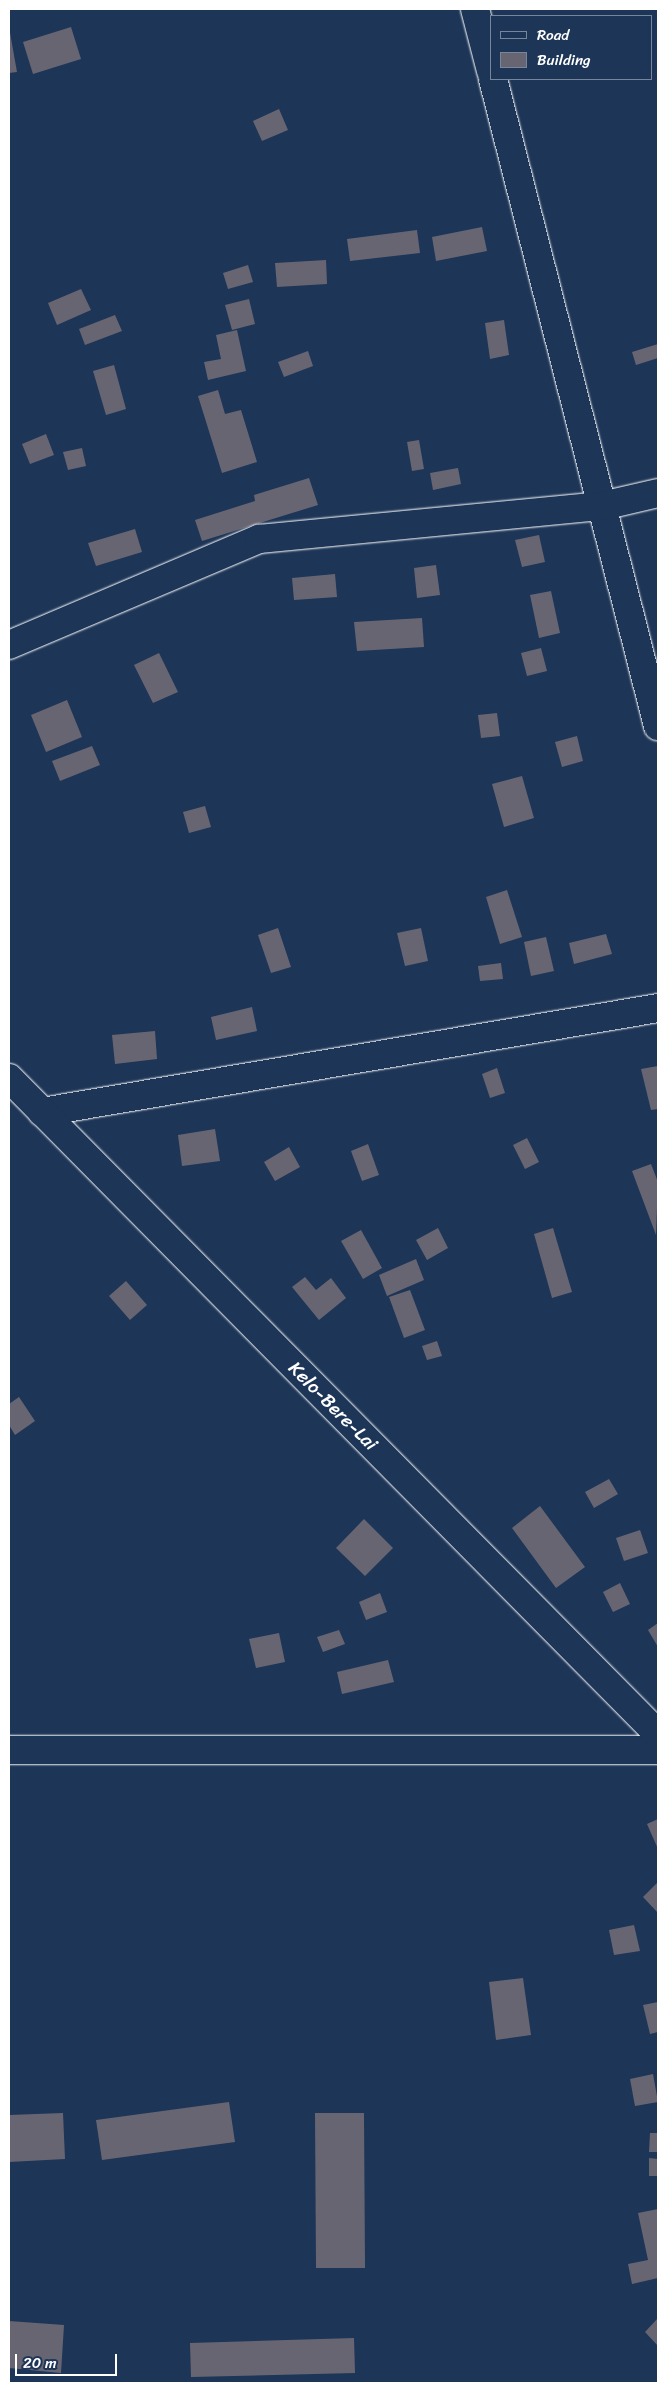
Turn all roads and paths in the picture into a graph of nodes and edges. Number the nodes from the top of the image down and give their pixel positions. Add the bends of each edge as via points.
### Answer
1 (475, 9) edge
2 (490, 67) edge
3 (493, 80) edge
4 (658, 493) edge
5 (602, 506) junction
6 (9, 645) edge
7 (658, 726) edge
8 (658, 1008) edge
9 (9, 1078) edge
10 (42, 1112) junction
11 (658, 1734) edge
12 (9, 1750) edge
13 (658, 1750) edge

1 - 2 street
3 - 5 street
4 - 5 street
5 - 6 street via 259,539
5 - 7 street
8 - 10 street
9 - 10 street, Kelo-Bere-Lai
10 - 11 street, Kelo-Bere-Lai
12 - 13 street

